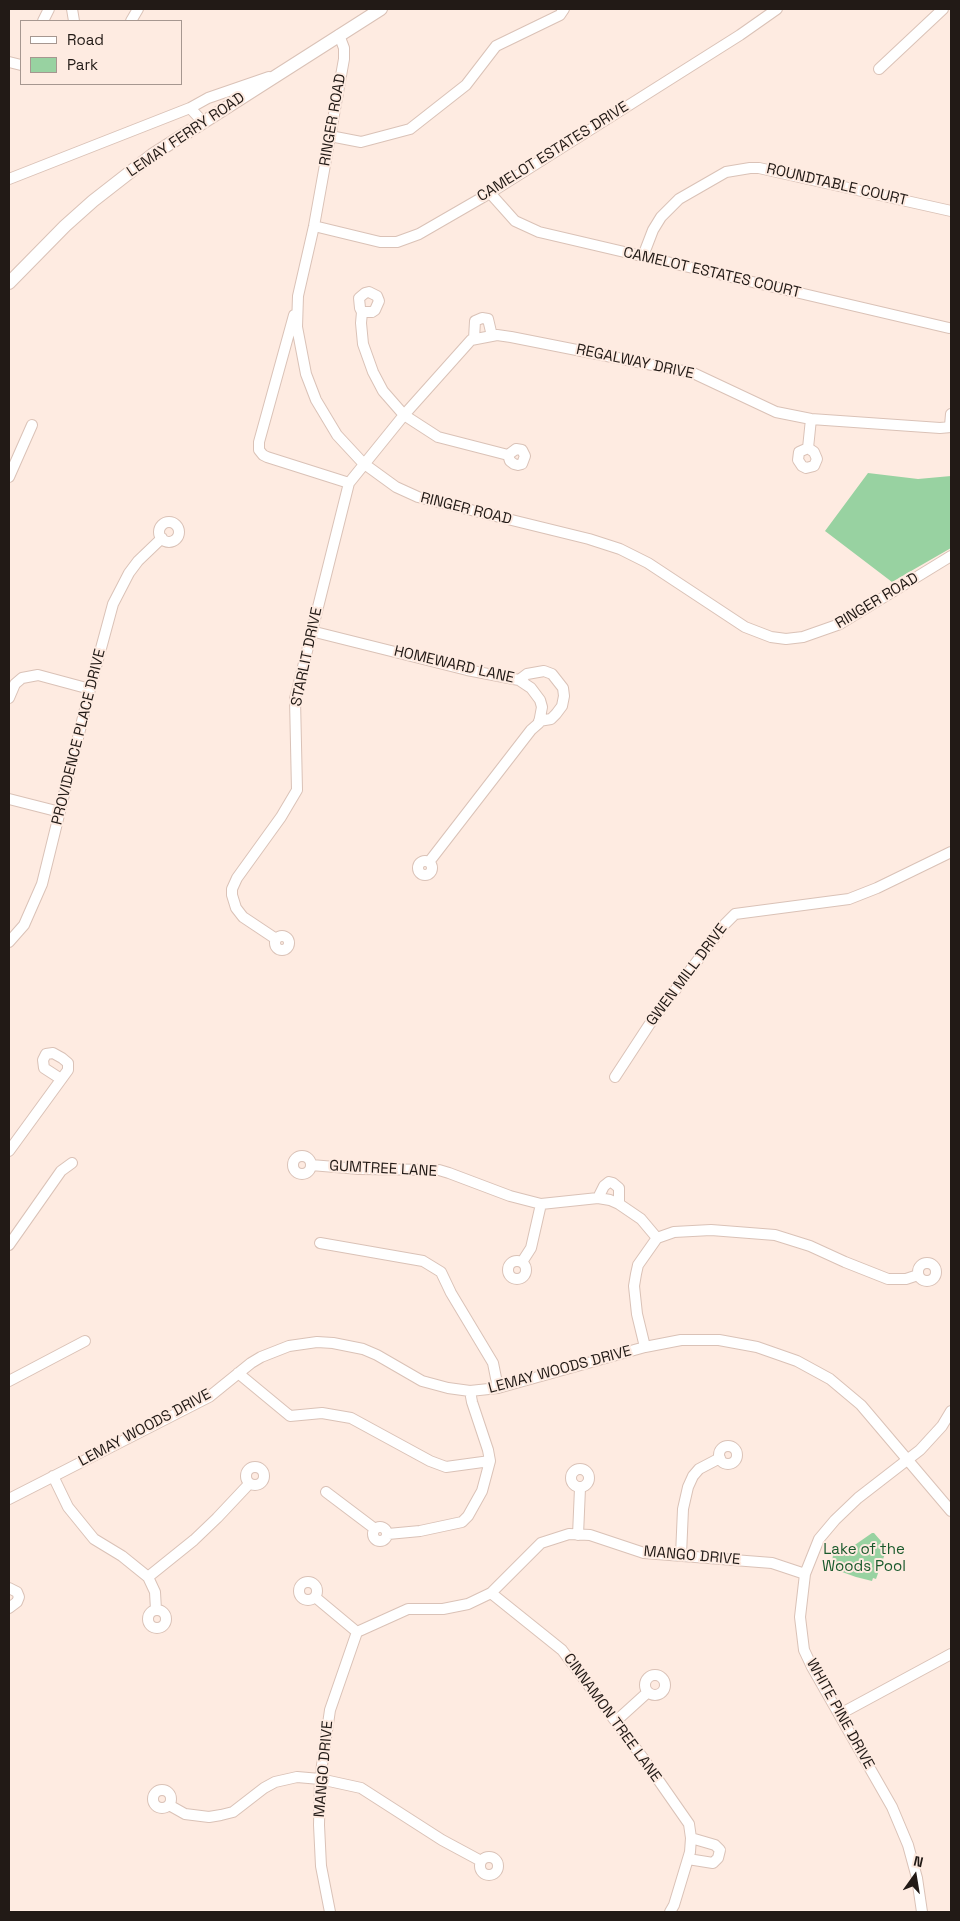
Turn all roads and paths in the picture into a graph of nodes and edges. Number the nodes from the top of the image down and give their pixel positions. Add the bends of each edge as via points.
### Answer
1 (381, 9) edge
2 (564, 9) edge
3 (776, 9) edge
4 (943, 9) edge
5 (366, 13) edge
6 (339, 35) junction
7 (879, 69) dead end
8 (282, 72) junction
9 (190, 108) junction
10 (203, 122) junction
11 (330, 136) junction
12 (9, 179) edge
13 (490, 192) junction
14 (951, 211) edge
15 (314, 226) junction
16 (643, 256) junction
17 (9, 283) edge
18 (297, 304) junction
19 (362, 312) dead end
20 (950, 330) edge
21 (492, 336) junction
22 (474, 339) junction
23 (951, 414) edge
24 (404, 415) junction
25 (811, 418) junction
26 (32, 425) dead end
27 (950, 426) edge
28 (808, 448) dead end
29 (508, 455) dead end
30 (13, 459) edge
31 (363, 464) junction
32 (9, 476) edge
33 (349, 483) junction
34 (162, 538) dead end
35 (951, 556) edge
36 (311, 631) junction
37 (519, 680) junction
38 (90, 689) junction
39 (9, 698) edge
40 (539, 721) junction
41 (9, 799) edge
42 (60, 812) junction
43 (951, 852) edge
44 (430, 862) dead end
45 (276, 939) dead end
46 (9, 942) edge
47 (615, 1077) dead end
48 (61, 1080) dead end
49 (9, 1151) edge
50 (72, 1163) dead end
51 (311, 1165) dead end
52 (598, 1198) junction
53 (541, 1204) junction
54 (619, 1204) junction
55 (657, 1238) junction
56 (320, 1243) dead end
57 (9, 1245) edge
58 (522, 1262) dead end
59 (918, 1275) dead end
60 (85, 1342) dead end
61 (645, 1347) junction
62 (238, 1373) junction
63 (9, 1381) edge
64 (498, 1388) junction
65 (470, 1391) junction
66 (951, 1411) edge
67 (720, 1458) dead end
68 (907, 1460) junction
69 (490, 1462) junction
70 (53, 1476) junction
71 (249, 1484) dead end
72 (580, 1488) dead end
73 (326, 1492) dead end
74 (9, 1499) edge
75 (951, 1511) edge
76 (578, 1534) junction
77 (681, 1555) junction
78 (804, 1574) junction
79 (148, 1577) junction
80 (9, 1588) edge
81 (491, 1593) junction
82 (315, 1597) dead end
83 (9, 1608) edge
84 (156, 1610) dead end
85 (357, 1632) junction
86 (951, 1654) edge
87 (648, 1692) dead end
88 (840, 1714) junction
89 (616, 1720) junction
90 (320, 1779) junction
91 (169, 1804) dead end
92 (692, 1838) junction
93 (688, 1859) junction
94 (481, 1861) dead end
95 (330, 1912) edge
96 (670, 1912) edge
97 (922, 1912) edge

1 - 5 main road, LEMAY FERRY ROAD
2 - 11 street via 560,16 496,46 466,85 410,129 361,142
3 - 13 street, CAMELOT ESTATES DRIVE
4 - 7 street
5 - 6 main road, LEMAY FERRY ROAD
6 - 8 main road, LEMAY FERRY ROAD
6 - 11 street, RINGER ROAD via 344,59
8 - 9 street via 208,98
8 - 10 main road, LEMAY FERRY ROAD
9 - 10 street
9 - 12 street
10 - 17 main road, LEMAY FERRY ROAD via 152,155 93,201
11 - 15 street, RINGER ROAD
13 - 15 street, CAMELOT ESTATES DRIVE via 419,234 398,242 380,242
13 - 16 street, CAMELOT ESTATES COURT via 515,221 527,227
14 - 16 street, ROUNDTABLE COURT via 750,168 726,172 679,199 661,217
15 - 18 street, RINGER ROAD
16 - 20 street, CAMELOT ESTATES COURT
18 - 31 street, RINGER ROAD via 300,350 311,388 333,429
18 - 33 street via 258,454
19 - 24 street via 363,344 373,372 383,391
21 - 22 street, REGALWAY DRIVE
21 - 22 street via 488,319 482,318 475,321
21 - 25 street, REGALWAY DRIVE via 693,373 776,412
22 - 24 street
23 - 27 street, REGALWAY DRIVE
24 - 29 street via 438,437
24 - 31 street
25 - 27 street, REGALWAY DRIVE via 940,428
25 - 28 street
26 - 30 street
30 - 32 street
31 - 33 street, STARLIT DRIVE
31 - 35 street, RINGER ROAD via 418,497 626,551 745,627 778,639 803,637 840,624
33 - 36 street, STARLIT DRIVE
34 - 38 street, PROVIDENCE PLACE DRIVE via 138,561 121,587 113,604
36 - 37 street, HOMEWARD LANE
36 - 45 street, STARLIT DRIVE via 295,699 297,790 237,878 232,895 242,917
37 - 40 street, HOMEWARD LANE via 540,700
37 - 40 street via 527,674 544,671 552,674 563,688 562,706 551,719
38 - 39 street via 38,675 22,678 15,684
38 - 42 street, PROVIDENCE PLACE DRIVE
40 - 44 street
41 - 42 street
42 - 46 street, PROVIDENCE PLACE DRIVE via 39,892 24,925
43 - 47 street, GWEN MILL DRIVE via 849,899 736,914 725,924 644,1032
48 - 49 street
50 - 57 street via 61,1171
51 - 53 street, GUMTREE LANE via 439,1170
52 - 53 street, GUMTREE LANE
52 - 54 street, GUMTREE LANE
52 - 54 street via 604,1186 614,1183 619,1188
53 - 58 street via 531,1248
54 - 55 street, GUMTREE LANE via 641,1219
55 - 59 street via 674,1232 702,1230 775,1235 888,1279
55 - 61 street via 638,1265 634,1286 636,1314
56 - 64 street via 423,1261 441,1272 493,1364
60 - 63 street
61 - 64 street, LEMAY WOODS DRIVE
61 - 68 street, LEMAY WOODS DRIVE via 681,1340 719,1340 757,1347 797,1361 848,1393
62 - 65 street, LEMAY WOODS DRIVE via 262,1357 288,1346 333,1343 377,1355 422,1381
62 - 69 street via 290,1416 322,1413 352,1418 446,1467
62 - 70 street, LEMAY WOODS DRIVE via 209,1397
64 - 65 street, LEMAY WOODS DRIVE
65 - 69 street
66 - 68 street, WHITE PINE DRIVE via 932,1438
67 - 77 street via 699,1469 688,1486 683,1510
68 - 75 street, LEMAY WOODS DRIVE
68 - 78 street, WHITE PINE DRIVE via 835,1520 819,1539
69 - 73 street via 482,1491 462,1522 388,1534 384,1540 377,1541 373,1535 375,1529
70 - 74 street, LEMAY WOODS DRIVE
70 - 79 street via 68,1507 94,1539
71 - 79 street via 194,1540
72 - 76 street
76 - 77 street, MANGO DRIVE via 644,1553
76 - 81 street, MANGO DRIVE via 541,1543
77 - 78 street, MANGO DRIVE via 772,1563
78 - 88 street, WHITE PINE DRIVE via 800,1617 804,1650
79 - 84 street via 155,1592
80 - 83 street via 17,1592 18,1602
81 - 85 street, MANGO DRIVE via 456,1607 408,1609
81 - 89 street, CINNAMON TREE LANE via 562,1650
82 - 85 street
85 - 90 street, MANGO DRIVE via 330,1710
86 - 88 street
87 - 89 street
88 - 97 street, WHITE PINE DRIVE via 892,1808 908,1844
89 - 92 street, CINNAMON TREE LANE via 689,1824
90 - 91 street via 297,1778 275,1782 233,1812 209,1817 185,1814
90 - 94 street via 361,1788
90 - 95 street, MANGO DRIVE via 321,1866
92 - 93 street
92 - 93 street via 715,1845 720,1850 713,1863
93 - 96 street

